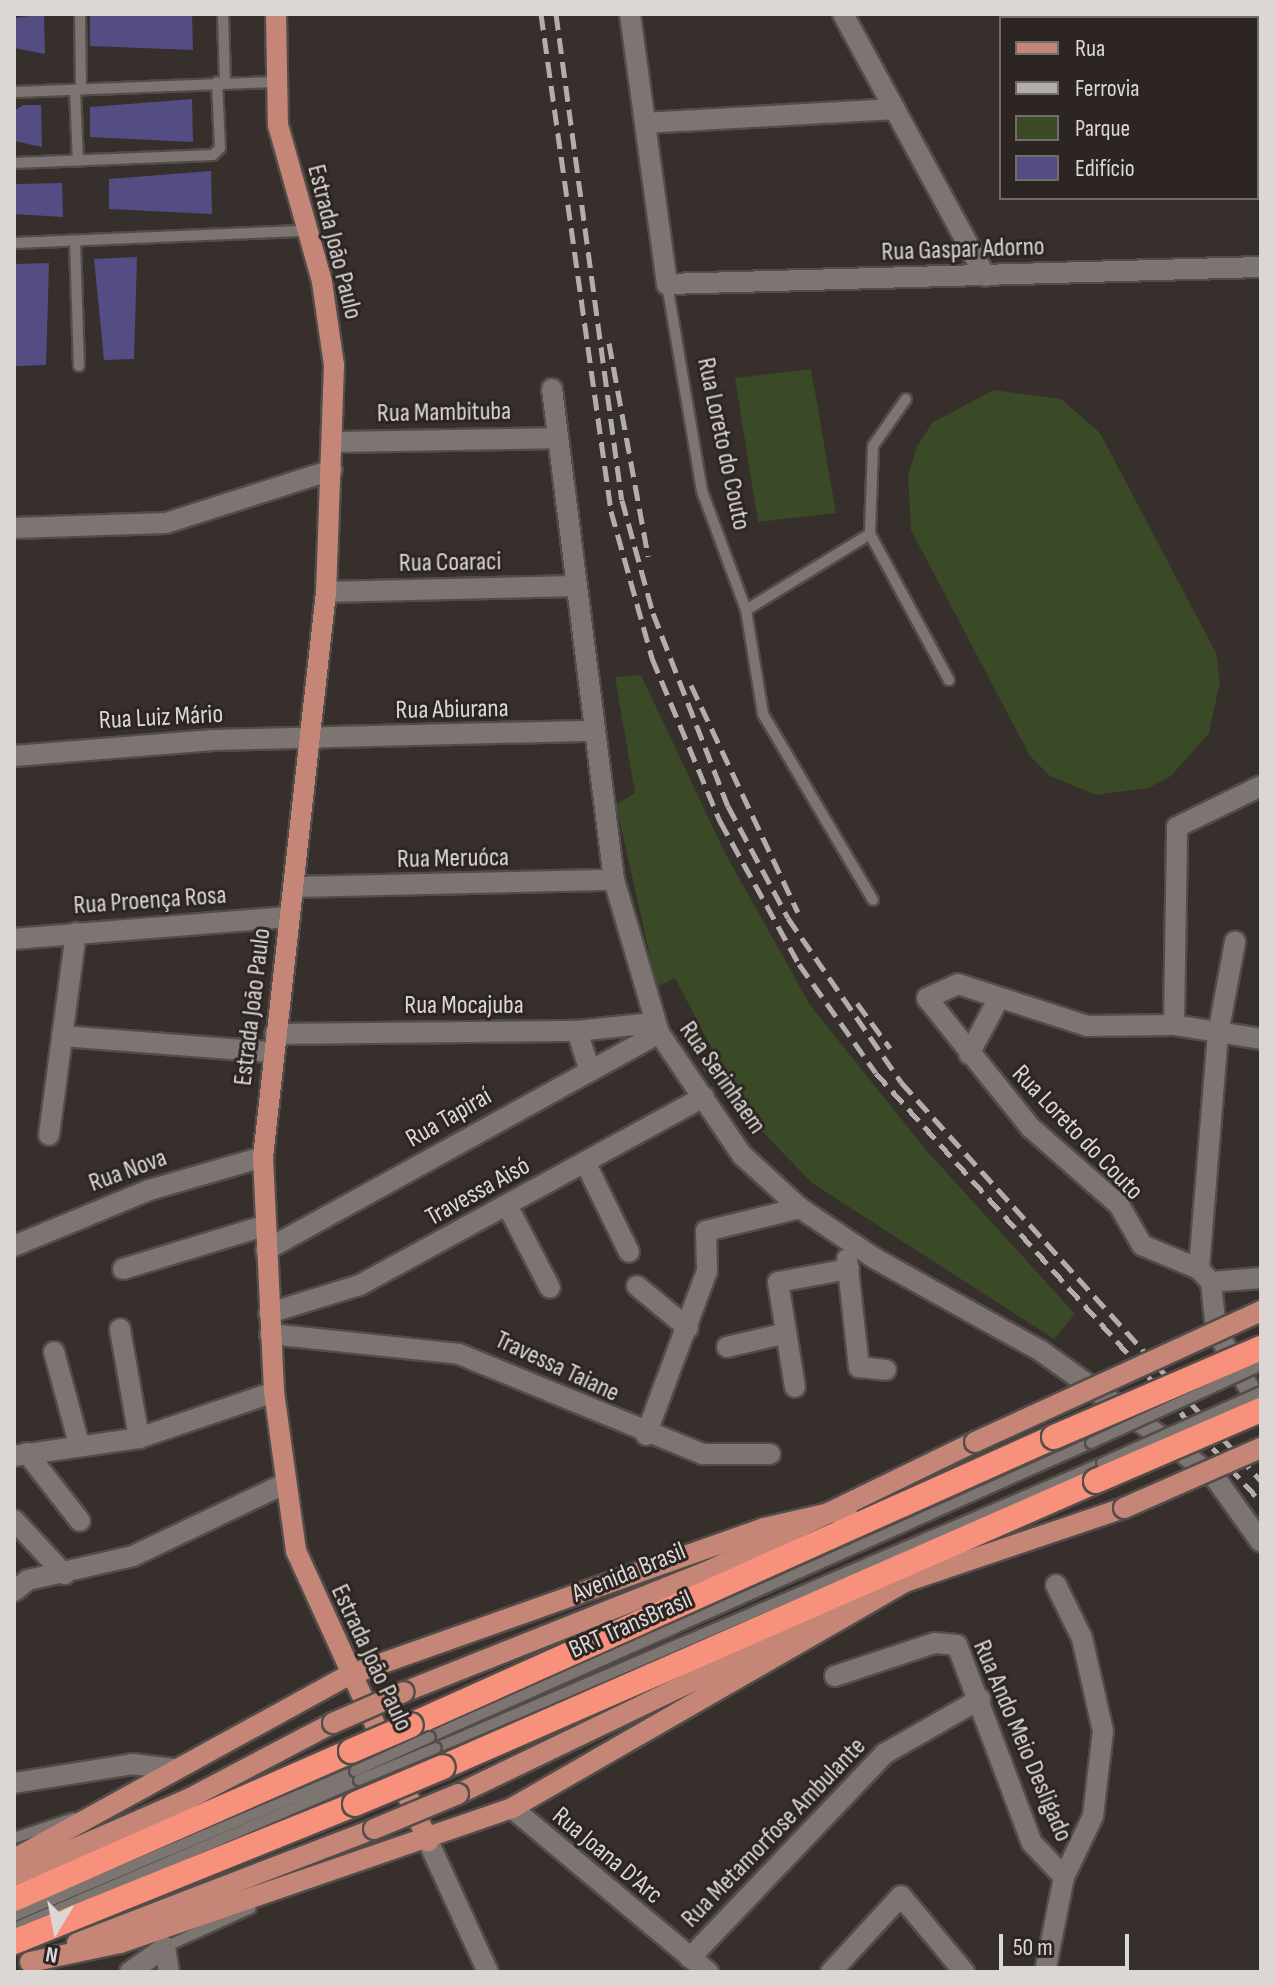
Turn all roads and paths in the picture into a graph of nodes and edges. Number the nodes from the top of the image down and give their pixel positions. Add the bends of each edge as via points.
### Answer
1 (80, 14) edge
2 (223, 14) edge
3 (276, 14) edge
4 (630, 14) edge
5 (843, 14) edge
6 (221, 82) junction
7 (275, 82) junction
8 (78, 90) junction
9 (14, 92) edge
10 (895, 109) junction
11 (645, 123) junction
12 (78, 161) junction
13 (14, 163) edge
14 (306, 231) junction
15 (75, 241) junction
16 (14, 243) edge
17 (1261, 267) edge
18 (985, 276) junction
19 (667, 284) junction
20 (79, 366) dead end
21 (552, 389) dead end
22 (906, 399) dead end
23 (556, 438) junction
24 (333, 442) junction
25 (332, 470) junction
26 (14, 528) edge
27 (870, 534) junction
28 (576, 586) junction
29 (326, 592) junction
30 (746, 610) junction
31 (949, 680) dead end
32 (594, 731) junction
33 (311, 739) junction
34 (14, 756) edge
35 (1261, 786) edge
36 (614, 880) junction
37 (294, 887) junction
38 (873, 900) dead end
39 (290, 917) junction
40 (76, 933) junction
41 (14, 939) edge
42 (1235, 942) dead end
43 (998, 1000) junction
44 (1174, 1025) junction
45 (656, 1028) junction
46 (577, 1031) junction
47 (1218, 1034) junction
48 (62, 1036) junction
49 (1261, 1039) edge
50 (274, 1043) junction
51 (969, 1054) junction
52 (589, 1068) junction
53 (704, 1097) junction
54 (49, 1135) dead end
55 (263, 1157) junction
56 (585, 1162) junction
57 (507, 1205) junction
58 (800, 1208) junction
59 (264, 1226) junction
60 (843, 1239) junction
61 (14, 1246) edge
62 (266, 1250) junction
63 (629, 1252) dead end
64 (123, 1269) dead end
65 (849, 1269) junction
66 (1205, 1276) junction
67 (1261, 1278) edge
68 (637, 1286) dead end
69 (550, 1288) dead end
70 (1261, 1311) edge
71 (269, 1313) junction
72 (688, 1328) junction
73 (120, 1329) dead end
74 (786, 1333) junction
75 (270, 1334) junction
76 (727, 1347) dead end
77 (1261, 1348) edge
78 (54, 1352) dead end
79 (1261, 1365) edge
80 (886, 1370) dead end
81 (795, 1387) dead end
82 (274, 1392) junction
83 (1261, 1392) edge
84 (1261, 1410) edge
85 (646, 1435) junction
86 (139, 1438) junction
87 (79, 1444) junction
88 (1261, 1448) edge
89 (20, 1454) edge
90 (770, 1454) dead end
91 (1099, 1472) junction
92 (282, 1485) junction
93 (847, 1509) junction
94 (14, 1520) edge
95 (80, 1521) dead end
96 (1261, 1542) edge
97 (64, 1574) junction
98 (914, 1577) junction
99 (1056, 1585) dead end
100 (14, 1591) edge
101 (349, 1675) junction
102 (835, 1676) dead end
103 (980, 1699) junction
104 (430, 1744) junction
105 (174, 1769) junction
106 (355, 1777) junction
107 (14, 1783) edge
108 (512, 1808) junction
109 (99, 1814) junction
110 (14, 1838) edge
111 (428, 1841) junction
112 (14, 1859) edge
113 (14, 1875) edge
114 (1064, 1877) junction
115 (302, 1879) junction
116 (14, 1899) edge
117 (14, 1916) edge
118 (14, 1928) edge
119 (14, 1942) edge
120 (165, 1947) junction
121 (690, 1958) junction
122 (22, 1965) edge
123 (130, 1972) edge
124 (169, 1972) edge
125 (488, 1972) edge
126 (708, 1972) edge
127 (831, 1972) edge
128 (964, 1972) edge
129 (1045, 1972) edge

1 - 8 lane
2 - 6 lane
3 - 7 main road, Estrada João Paulo
4 - 11 street, Rua Loreto do Couto
5 - 10 street
6 - 7 lane
6 - 8 lane
6 - 12 lane via 220,148 213,155
7 - 14 main road, Estrada João Paulo via 278,125
8 - 9 lane
8 - 12 lane
10 - 11 street
10 - 18 street
11 - 19 street, Rua Loreto do Couto
12 - 13 lane
14 - 15 lane
14 - 24 main road, Estrada João Paulo via 329,321
15 - 16 lane
15 - 20 lane
17 - 18 street, Rua Gaspar Adorno
18 - 19 street, Rua Gaspar Adorno
19 - 30 lane, Rua Loreto do Couto via 702,491
21 - 23 street, Rua Serinhaem
22 - 27 lane via 873,446
23 - 24 street, Rua Mambituba
23 - 28 street, Rua Serinhaem
24 - 25 main road, Estrada João Paulo
25 - 26 street via 166,523
25 - 29 main road, Estrada João Paulo
27 - 30 lane
27 - 31 lane
28 - 29 street, Rua Coaraci
28 - 32 street, Rua Serinhaem
29 - 33 main road, Estrada João Paulo
30 - 38 lane, Rua Loreto do Couto via 763,714
32 - 33 street, Rua Abiurana
32 - 36 street, Rua Serinhaem
33 - 34 street, Rua Luiz Mário
33 - 37 main road, Estrada João Paulo
35 - 44 street via 1182,822 1174,844
36 - 37 street, Rua Meruóca
36 - 45 street, Rua Serinhaem
37 - 39 main road, Estrada João Paulo
39 - 40 street, Rua Proença Rosa
39 - 50 main road, Estrada João Paulo
40 - 41 street, Rua Proença Rosa
40 - 48 street
42 - 47 street
43 - 44 street via 1087,1026
43 - 51 street
43 - 51 street, Rua Loreto do Couto via 958,984 930,993 927,1002
44 - 47 street
45 - 46 street, Rua Mocajuba
45 - 52 street, Rua Tapiraí
45 - 53 street, Rua Serinhaem
46 - 50 street, Rua Mocajuba
46 - 52 street
47 - 49 street
47 - 66 street
48 - 50 street, Rua Mocajuba
48 - 54 street
50 - 55 main road, Estrada João Paulo
51 - 66 street, Rua Loreto do Couto via 1052,1149 1119,1205 1142,1245
52 - 62 street, Rua Tapiraí
53 - 56 street, Travessa Aisó
53 - 58 street, Rua Serinhaem via 742,1155
55 - 59 main road, Estrada João Paulo
55 - 61 street, Rua Nova via 149,1190
56 - 57 street, Travessa Aisó
56 - 63 street
57 - 69 street
57 - 71 street, Travessa Aisó via 360,1285
58 - 60 street, Rua Serinhaem
58 - 72 street via 706,1231 707,1271
59 - 62 main road, Estrada João Paulo
59 - 64 street
60 - 65 street
60 - 96 street, Rua Serinhaem via 1041,1351 1166,1440 1216,1479
62 - 71 main road, Estrada João Paulo
65 - 74 street via 778,1282
65 - 80 street via 859,1367
66 - 67 street, Rua Loreto do Couto
66 - 84 street via 1216,1330
68 - 72 street
70 - 93 main road, Avenida Brasil, bridge via 975,1442
71 - 75 main road, Estrada João Paulo
72 - 85 street
73 - 86 street
74 - 76 street
74 - 81 street
75 - 82 main road, Estrada João Paulo
75 - 85 street, Travessa Taiane via 393,1342 484,1360
77 - 104 highway, Avenida Brasil, bridge via 1054,1437
78 - 87 street
79 - 104 lane, BRT TransBrasil, bridge
82 - 86 street
82 - 92 main road, Estrada João Paulo
83 - 91 lane, bridge
84 - 91 highway, Avenida Brasil, bridge
85 - 90 street, Travessa Taiane via 703,1454
86 - 87 street
87 - 89 street
88 - 98 main road, bridge via 1124,1508
89 - 95 street
91 - 104 highway, Avenida Brasil
92 - 97 street via 133,1556
92 - 101 main road, Estrada João Paulo via 296,1551
93 - 101 main road via 764,1528
93 - 113 main road, Avenida Brasil, bridge via 333,1723 190,1798
94 - 97 street
97 - 100 street via 28,1580
98 - 108 main road
98 - 122 main road, bridge via 458,1794
99 - 114 street via 1082,1638 1103,1731 1093,1816
101 - 105 main road
101 - 111 main road, Estrada João Paulo
102 - 103 street, Rua Ando Meio Desligado via 951,1641
103 - 114 street, Rua Ando Meio Desligado via 1032,1843
103 - 121 street, Rua Metamorfose Ambulante via 884,1754
104 - 106 highway, Avenida Brasil, bridge
104 - 106 highway, Avenida Brasil, bridge
105 - 107 street via 132,1764
105 - 109 main road
106 - 116 highway, Avenida Brasil
106 - 117 lane
106 - 118 lane
106 - 119 highway, Avenida Brasil
108 - 111 main road
108 - 121 street, Rua Joana D'Arc
109 - 110 lane
109 - 112 main road
111 - 115 main road
111 - 125 street, Estrada João Paulo
114 - 129 street, Rua Ando Meio Desligado
115 - 120 lane via 286,1895
115 - 122 main road via 120,1943
120 - 123 street
120 - 124 street
121 - 126 street, Rua Joana D'Arc
127 - 128 street via 901,1896

